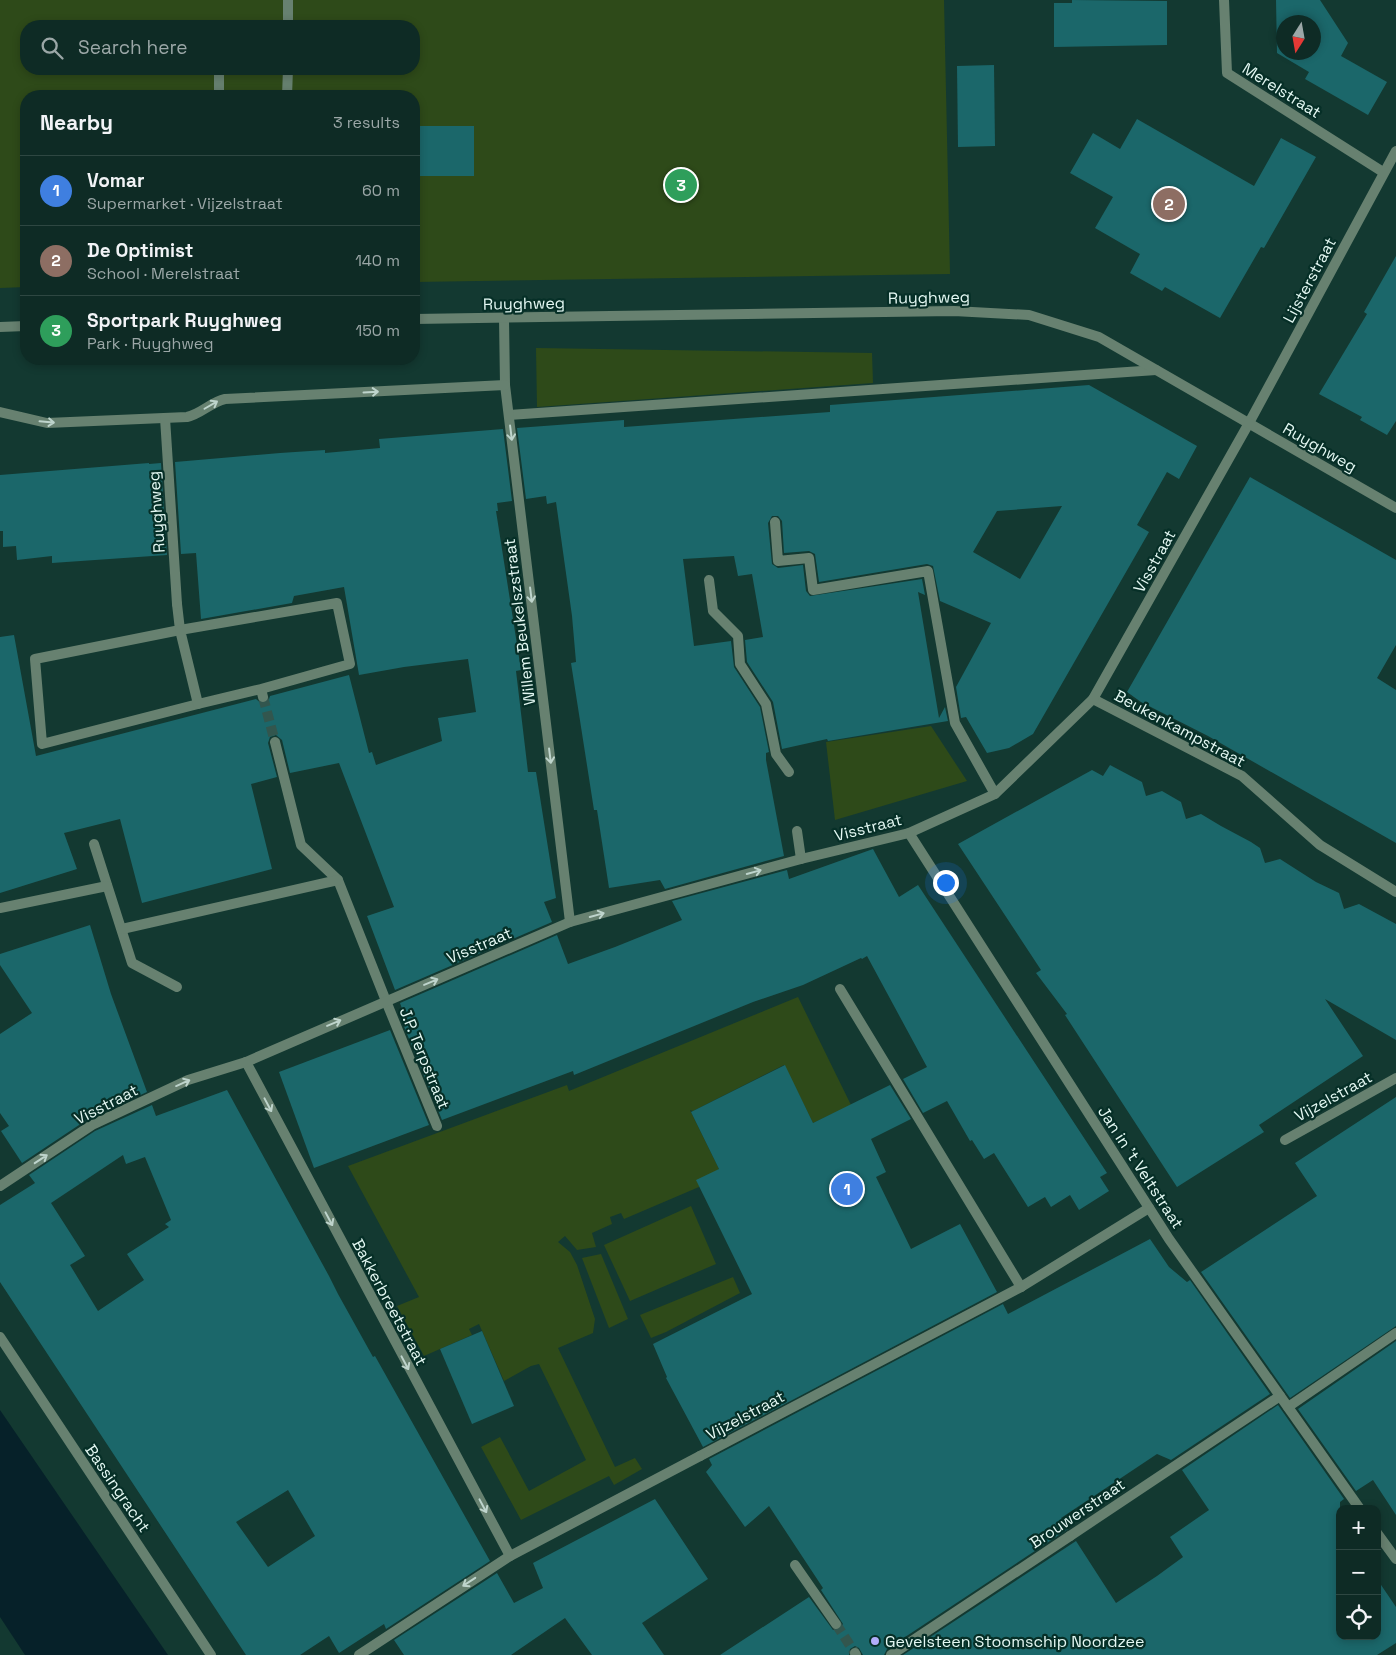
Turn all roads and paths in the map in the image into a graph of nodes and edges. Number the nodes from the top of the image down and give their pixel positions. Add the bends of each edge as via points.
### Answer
1 (288, 0) edge
2 (1224, 0) edge
3 (288, 20) edge
4 (219, 75) edge
5 (288, 75) edge
6 (219, 90) edge
7 (287, 90) edge
8 (1396, 150) edge
9 (1383, 172) junction
10 (420, 319) edge
11 (504, 319) junction
12 (20, 326) edge
13 (0, 327) edge
14 (1156, 370) junction
15 (504, 385) junction
16 (0, 412) edge
17 (509, 415) junction
18 (165, 418) junction
19 (1249, 424) junction
20 (1396, 508) edge
21 (775, 522) dead end
22 (709, 580) dead end
23 (180, 630) junction
24 (1093, 699) junction
25 (198, 704) junction
26 (275, 742) tunnel mouth
27 (789, 772) dead end
28 (995, 794) junction
29 (798, 831) dead end
30 (909, 833) junction
31 (94, 844) dead end
32 (801, 859) junction
33 (338, 880) junction
34 (107, 886) junction
35 (1396, 892) edge
36 (0, 908) edge
37 (570, 922) junction
38 (122, 929) junction
39 (177, 987) dead end
40 (840, 989) dead end
41 (386, 1001) junction
42 (246, 1062) junction
43 (1396, 1078) edge
44 (437, 1126) dead end
45 (1285, 1140) dead end
46 (0, 1186) edge
47 (1149, 1208) junction
48 (1021, 1287) junction
49 (1396, 1333) edge
50 (0, 1337) edge
51 (1280, 1396) junction
52 (1288, 1407) junction
53 (1357, 1505) edge
54 (1381, 1538) edge
55 (510, 1556) junction
56 (1396, 1559) edge
57 (795, 1565) dead end
58 (836, 1624) tunnel mouth
59 (211, 1655) edge
60 (359, 1655) edge
61 (891, 1655) edge

1 - 3 street
2 - 9 street, Merelstraat via 1227,74
4 - 6 street
5 - 7 street
8 - 9 street, Lijsterstraat
9 - 19 street, Lijsterstraat
10 - 11 street, Ruyghweg
11 - 14 street, Ruyghweg via 954,311 1029,315 1099,337
11 - 15 street, Willem Beukelszstraat
12 - 13 street
14 - 17 street
14 - 19 street, Ruyghweg
15 - 17 street, Willem Beukelszstraat
18 -> 15 street via 194,416 225,398
16 -> 18 street via 47,423
17 -> 37 street, Willem Beukelszstraat
18 - 23 street, Ruyghweg
19 - 20 street, Ruyghweg
19 - 24 street, Visstraat
21 - 28 street via 778,561 809,558 813,590 928,572 955,722
22 - 27 street via 713,611 738,636 740,664 766,704 776,754
23 - 25 street, Ruyghweg
23 - 25 street via 337,604 350,664 262,693
23 - 25 street via 34,659 42,744
24 - 28 street, Visstraat
24 - 35 street, Beukenkampstraat via 1242,776 1320,846
26 - 33 street via 301,845
28 - 30 street, Visstraat
29 - 32 street
30 - 32 street, Visstraat
30 - 47 street, Jan in 't Veltstraat
31 - 34 street
37 -> 32 street, Visstraat
33 - 38 street
33 - 41 street, J.P. Terpstraat
34 - 36 street
34 - 38 street
41 -> 37 street, Visstraat
38 - 39 street via 132,963
40 - 48 street
42 -> 41 street, Visstraat
41 - 44 street, J.P. Terpstraat
46 -> 42 street, Visstraat via 92,1125 188,1080
42 -> 55 street, Bakkerbreetstraat
43 - 45 street, Vijzelstraat
47 - 48 street, Vijzelstraat
47 - 51 street, Jan in 't Veltstraat
48 - 55 street, Vijzelstraat
49 - 52 street
50 - 59 street, Bassingracht
51 - 52 street, Jan in 't Veltstraat
51 - 61 street, Brouwerstraat
52 - 53 street, Jan in 't Veltstraat
54 - 56 street
55 -> 60 street, Vijzelstraat
57 - 58 street

